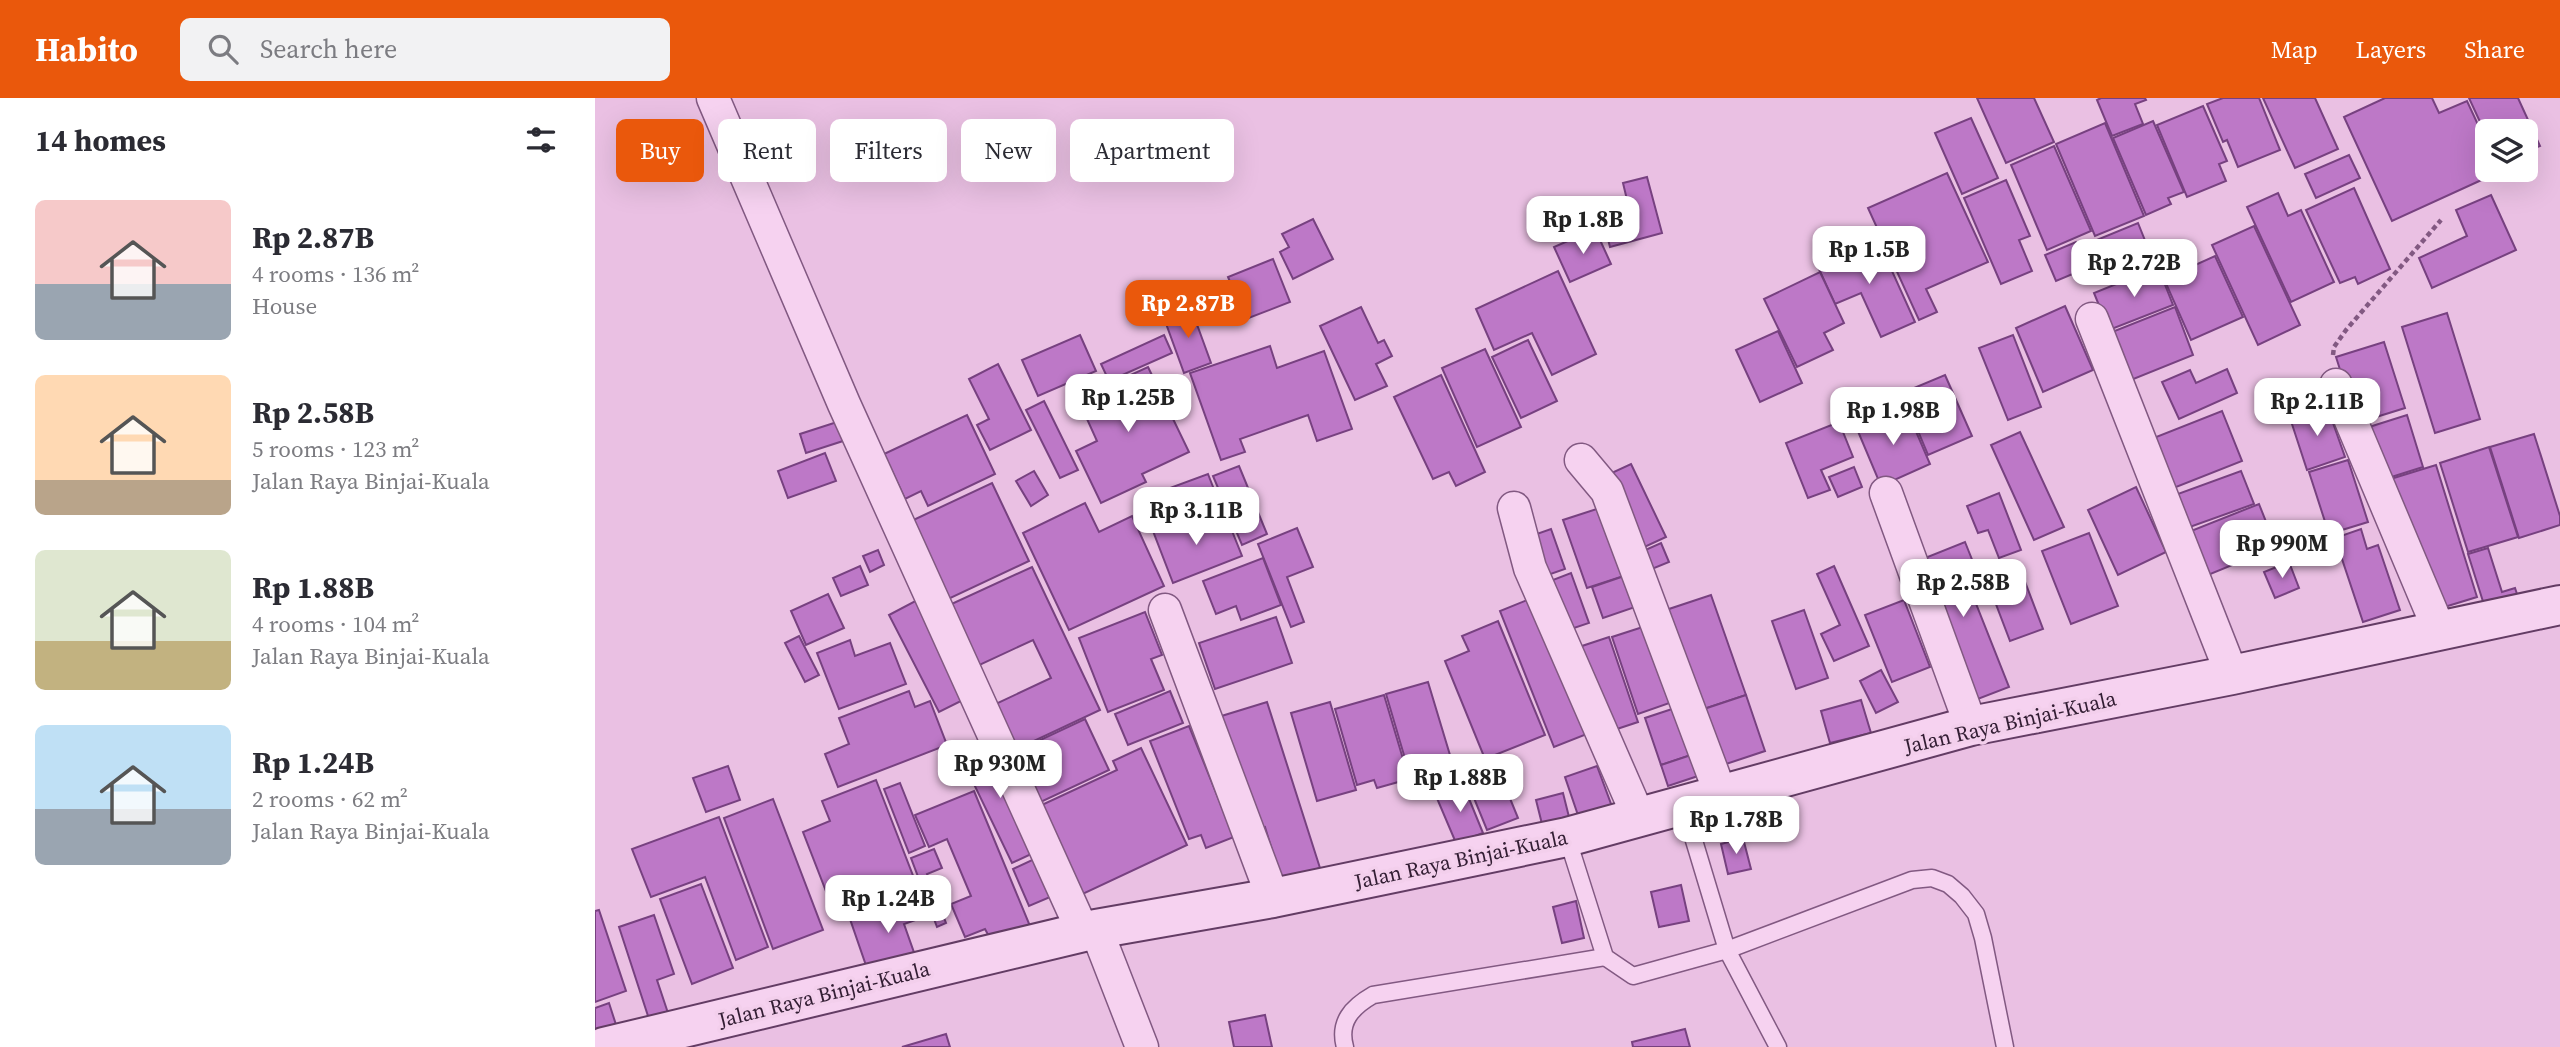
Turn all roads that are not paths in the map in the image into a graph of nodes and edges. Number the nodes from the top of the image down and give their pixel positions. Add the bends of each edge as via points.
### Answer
1 (713, 98) edge
2 (2092, 319) dead end
3 (2336, 385) road end
4 (1581, 460) dead end
5 (1886, 493) dead end
6 (1514, 508) dead end
7 (2560, 605) edge
8 (1165, 610) dead end
9 (2440, 632) junction
10 (2232, 675) junction
11 (1971, 726) junction
12 (1721, 795) junction
13 (1683, 804) junction
14 (1639, 818) junction
15 (1567, 837) junction
16 (1273, 898) junction
17 (1090, 930) junction
18 (1727, 950) junction
19 (1605, 957) junction
20 (614, 1046) edge
21 (1142, 1047) edge
22 (1345, 1047) edge
23 (1777, 1047) edge
24 (2005, 1047) edge

1 - 17 street via 844,404
2 - 10 street
3 - 9 street
4 - 12 street via 1607,491
5 - 11 street
6 - 14 street via 1530,568
7 - 9 main road, Jalan Raya Binjai-Kuala
8 - 16 street
9 - 10 main road, Jalan Raya Binjai-Kuala
10 - 11 main road, Jalan Raya Binjai-Kuala
11 - 12 main road, Jalan Raya Binjai-Kuala
12 - 13 main road, Jalan Raya Binjai-Kuala
13 - 14 main road, Jalan Raya Binjai-Kuala
13 - 18 lane
14 - 15 main road, Jalan Raya Binjai-Kuala
15 - 16 main road, Jalan Raya Binjai-Kuala
15 - 19 lane
16 - 17 main road, Jalan Raya Binjai-Kuala
17 - 20 main road, Jalan Raya Binjai-Kuala
17 - 21 street
18 - 19 lane via 1633,976
18 - 23 lane
18 - 24 lane via 1912,880 1932,878 1948,884 1976,914
19 - 22 lane via 1373,995 1355,1005 1345,1021

